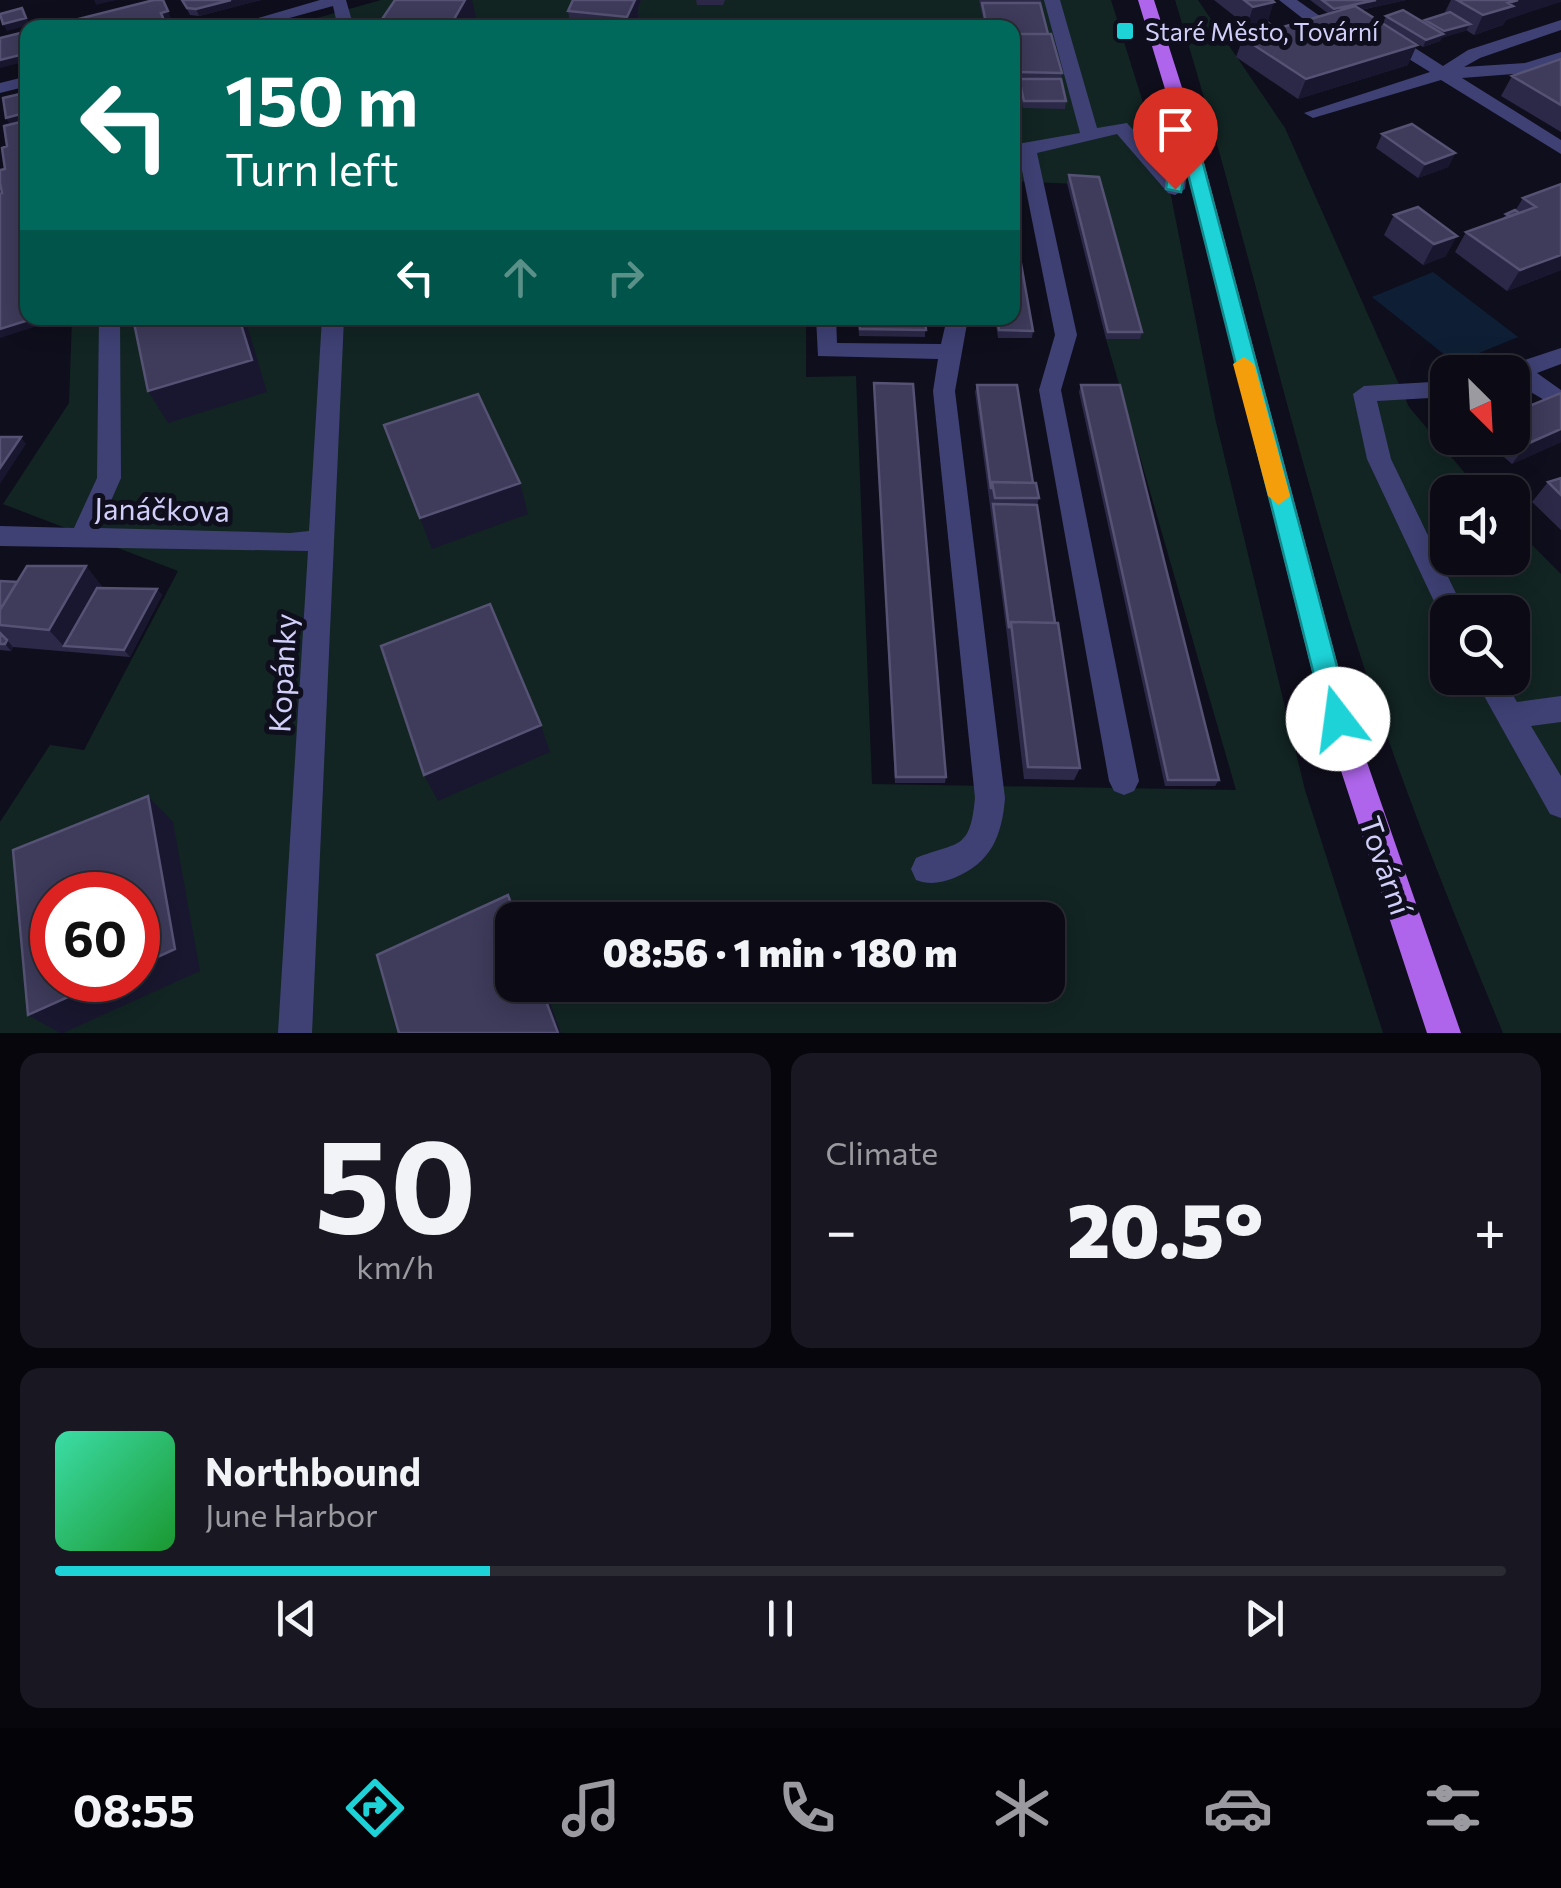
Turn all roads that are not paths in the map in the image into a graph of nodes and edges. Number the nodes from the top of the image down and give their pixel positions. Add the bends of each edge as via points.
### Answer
1 (338, 0) edge
2 (1052, 0) edge
3 (1146, 0) edge
4 (1288, 0) edge
5 (262, 20) edge
6 (1561, 25) edge
7 (1561, 57) edge
8 (1442, 74) junction
9 (1313, 113) dead end
10 (1184, 122) junction
11 (1090, 134) junction
12 (1561, 148) edge
13 (1020, 150) edge
14 (109, 325) edge
15 (333, 325) edge
16 (826, 325) edge
17 (956, 325) edge
18 (954, 352) junction
19 (1561, 356) edge
20 (1530, 367) edge
21 (1530, 381) edge
22 (1430, 389) edge
23 (1561, 402) edge
24 (0, 536) edge
25 (82, 539) junction
26 (322, 539) junction
27 (1444, 595) edge
28 (1498, 695) edge
29 (1561, 708) edge
30 (1510, 716) junction
31 (1124, 781) dead end
32 (1561, 804) edge
33 (928, 869) dead end
34 (295, 1033) edge
35 (1444, 1033) edge

1 - 5 street
2 - 11 street
3 - 10 main road, Tovární
4 - 8 street via 1321,25 1355,17
6 - 8 street via 1474,54
7 - 8 street via 1527,68
8 - 9 street
8 - 12 street
10 - 11 street via 1175,189 1121,127
10 - 35 main road, Tovární via 1338,719
11 - 13 street
13 - 31 street via 1066,335 1050,390
14 - 25 street via 108,478
15 - 26 street, Kopánky
16 - 18 street via 826,350
17 - 18 street
18 - 33 street via 944,391 990,816 970,855
19 - 20 street
21 - 23 street
22 - 27 street via 1364,394 1380,458
24 - 25 street, Janáčkova
25 - 26 street, Janáčkova
26 - 34 street, Kopánky
28 - 30 street
29 - 30 street
30 - 32 street

